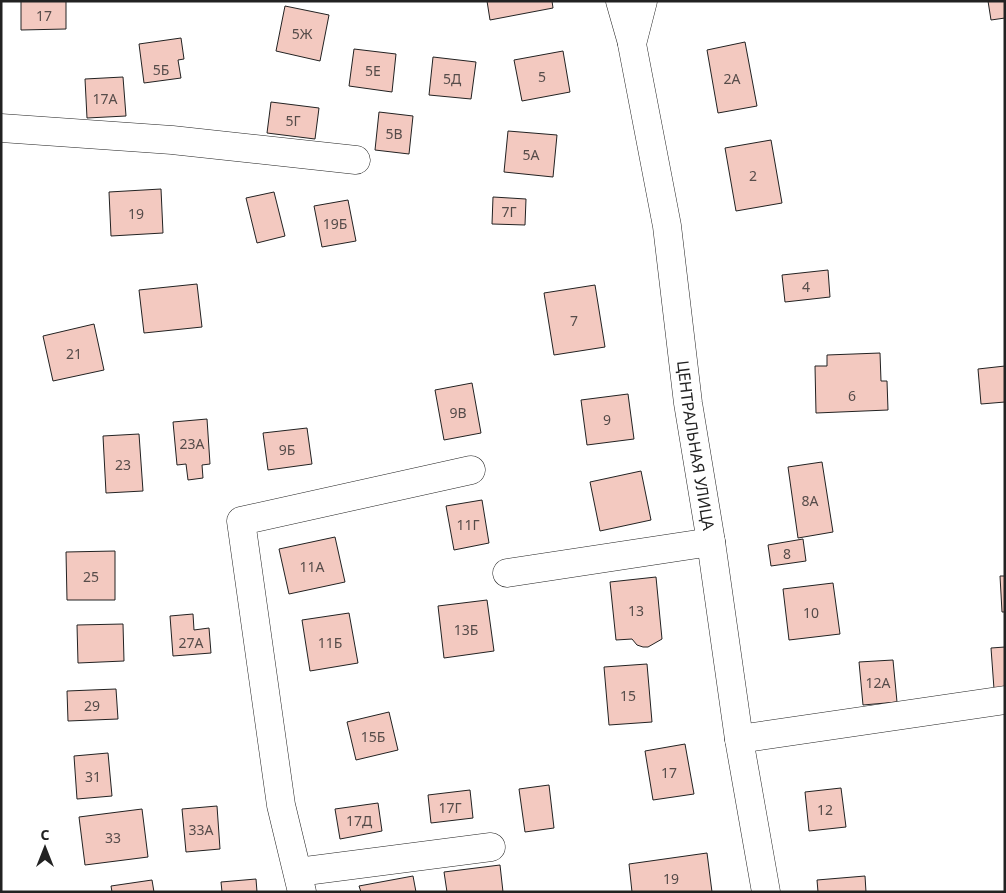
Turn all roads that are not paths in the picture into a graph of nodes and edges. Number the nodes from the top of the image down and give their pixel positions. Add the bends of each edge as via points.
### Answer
1 (620, 1) edge
2 (643, 1) edge
3 (632, 44) junction
4 (1, 128) edge
5 (356, 160) dead end
6 (470, 470) dead end
7 (711, 542) junction
8 (507, 573) dead end
9 (1005, 700) edge
10 (740, 739) junction
11 (491, 847) dead end
12 (300, 882) edge
13 (766, 892) edge

1 - 3 street
2 - 3 street, ЦЕНТРАЛЬНАЯ УЛИЦА
3 - 7 street, ЦЕНТРАЛЬНАЯ УЛИЦА via 667,226 688,403
4 - 5 street via 172,140
6 - 12 street via 241,521 281,805
7 - 8 street
7 - 10 street, ЦЕНТРАЛЬНАЯ УЛИЦА
9 - 10 street
10 - 13 street, ЦЕНТРАЛЬНАЯ УЛИЦА
11 - 12 street

